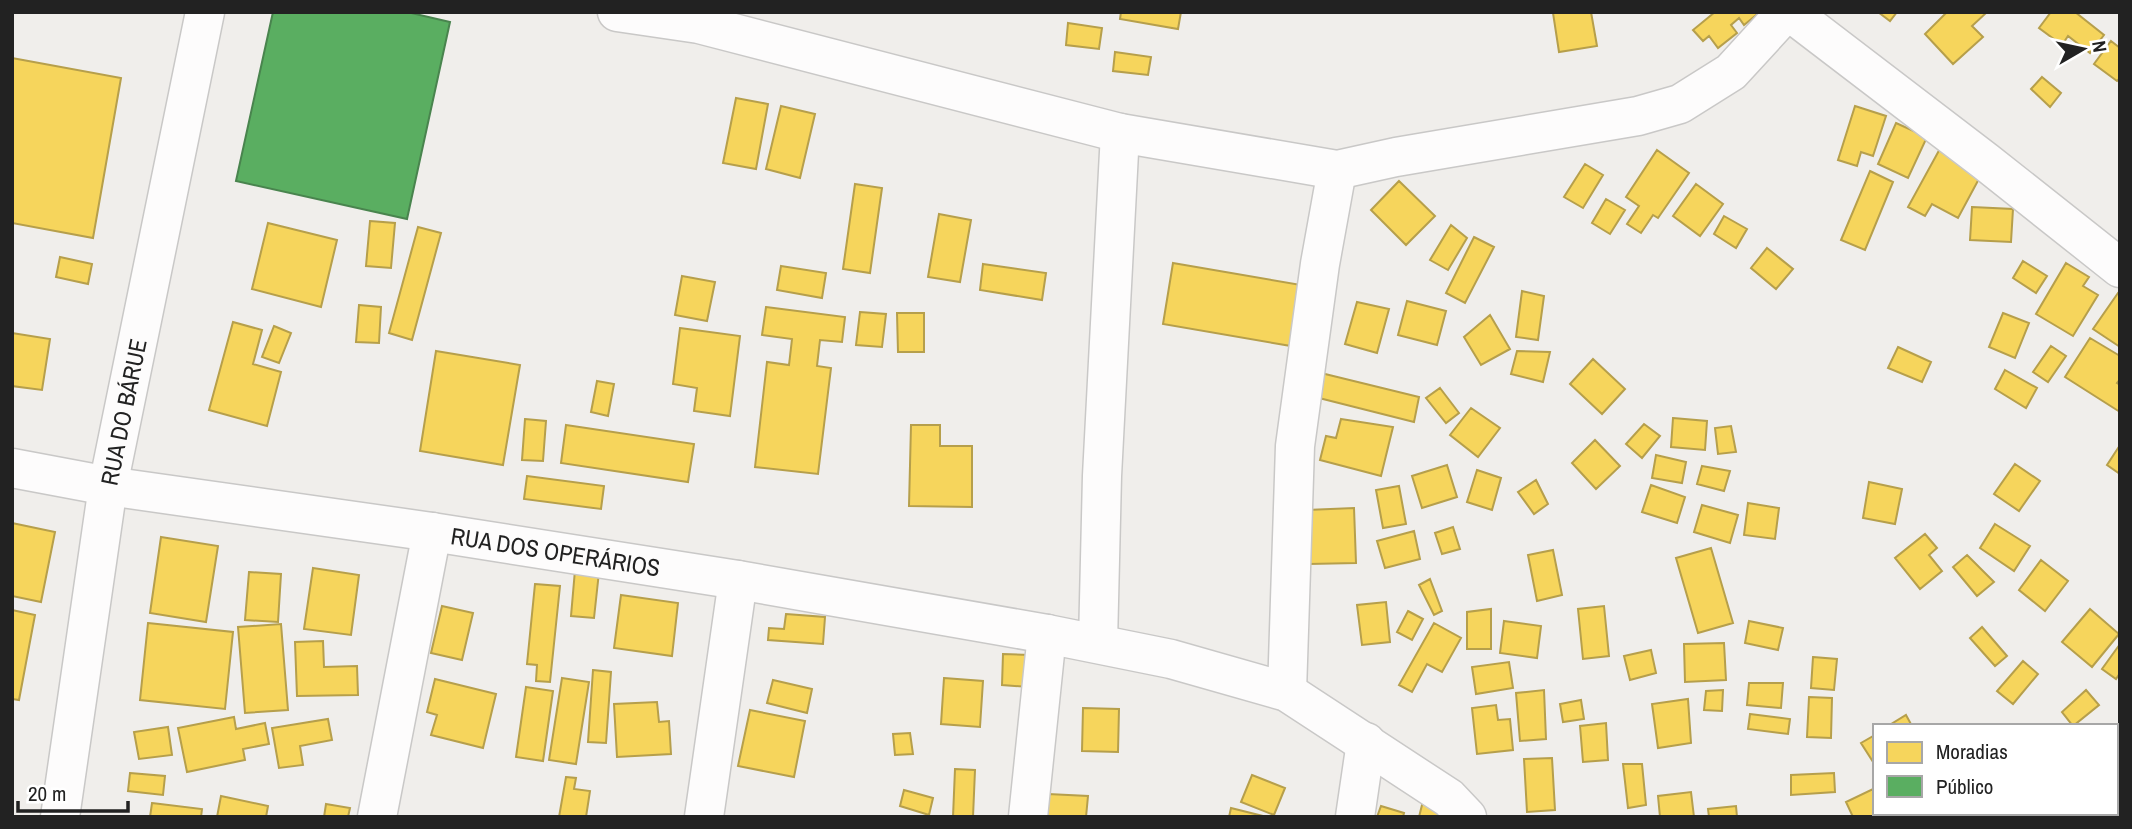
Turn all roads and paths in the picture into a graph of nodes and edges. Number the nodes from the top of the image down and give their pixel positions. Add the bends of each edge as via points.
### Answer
1 (205, 12) edge
2 (617, 12) edge
3 (1788, 12) edge
4 (700, 18) edge
5 (1120, 133) junction
6 (1337, 170) junction
7 (2120, 268) edge
8 (12, 468) edge
9 (107, 486) junction
10 (432, 532) junction
11 (738, 580) junction
12 (1047, 634) junction
13 (1098, 643) junction
14 (1287, 692) junction
15 (1366, 742) junction
16 (60, 817) edge
17 (377, 817) edge
18 (704, 817) edge
19 (1028, 817) edge
20 (1355, 817) edge
21 (1467, 817) edge

1 - 9 street, RUA DO BÁRUE
2 - 4 street
3 - 6 street via 1731,72 1680,104 1638,116
3 - 7 street
4 - 5 street
5 - 6 street
5 - 13 street
6 - 14 street via 1295,446
8 - 9 street, RUA DOS OPERÁRIOS
9 - 10 street, RUA DOS OPERÁRIOS
9 - 16 street, RUA DO BÁRUE
10 - 11 street, RUA DOS OPERÁRIOS
10 - 17 street
11 - 12 street, RUA DOS OPERÁRIOS
11 - 18 street
12 - 13 street, RUA DOS OPERÁRIOS
12 - 19 street
13 - 14 street, RUA DOS OPERÁRIOS
14 - 15 street, RUA DOS OPERÁRIOS
15 - 20 street
15 - 21 street, RUA DOS OPERÁRIOS via 1449,798

